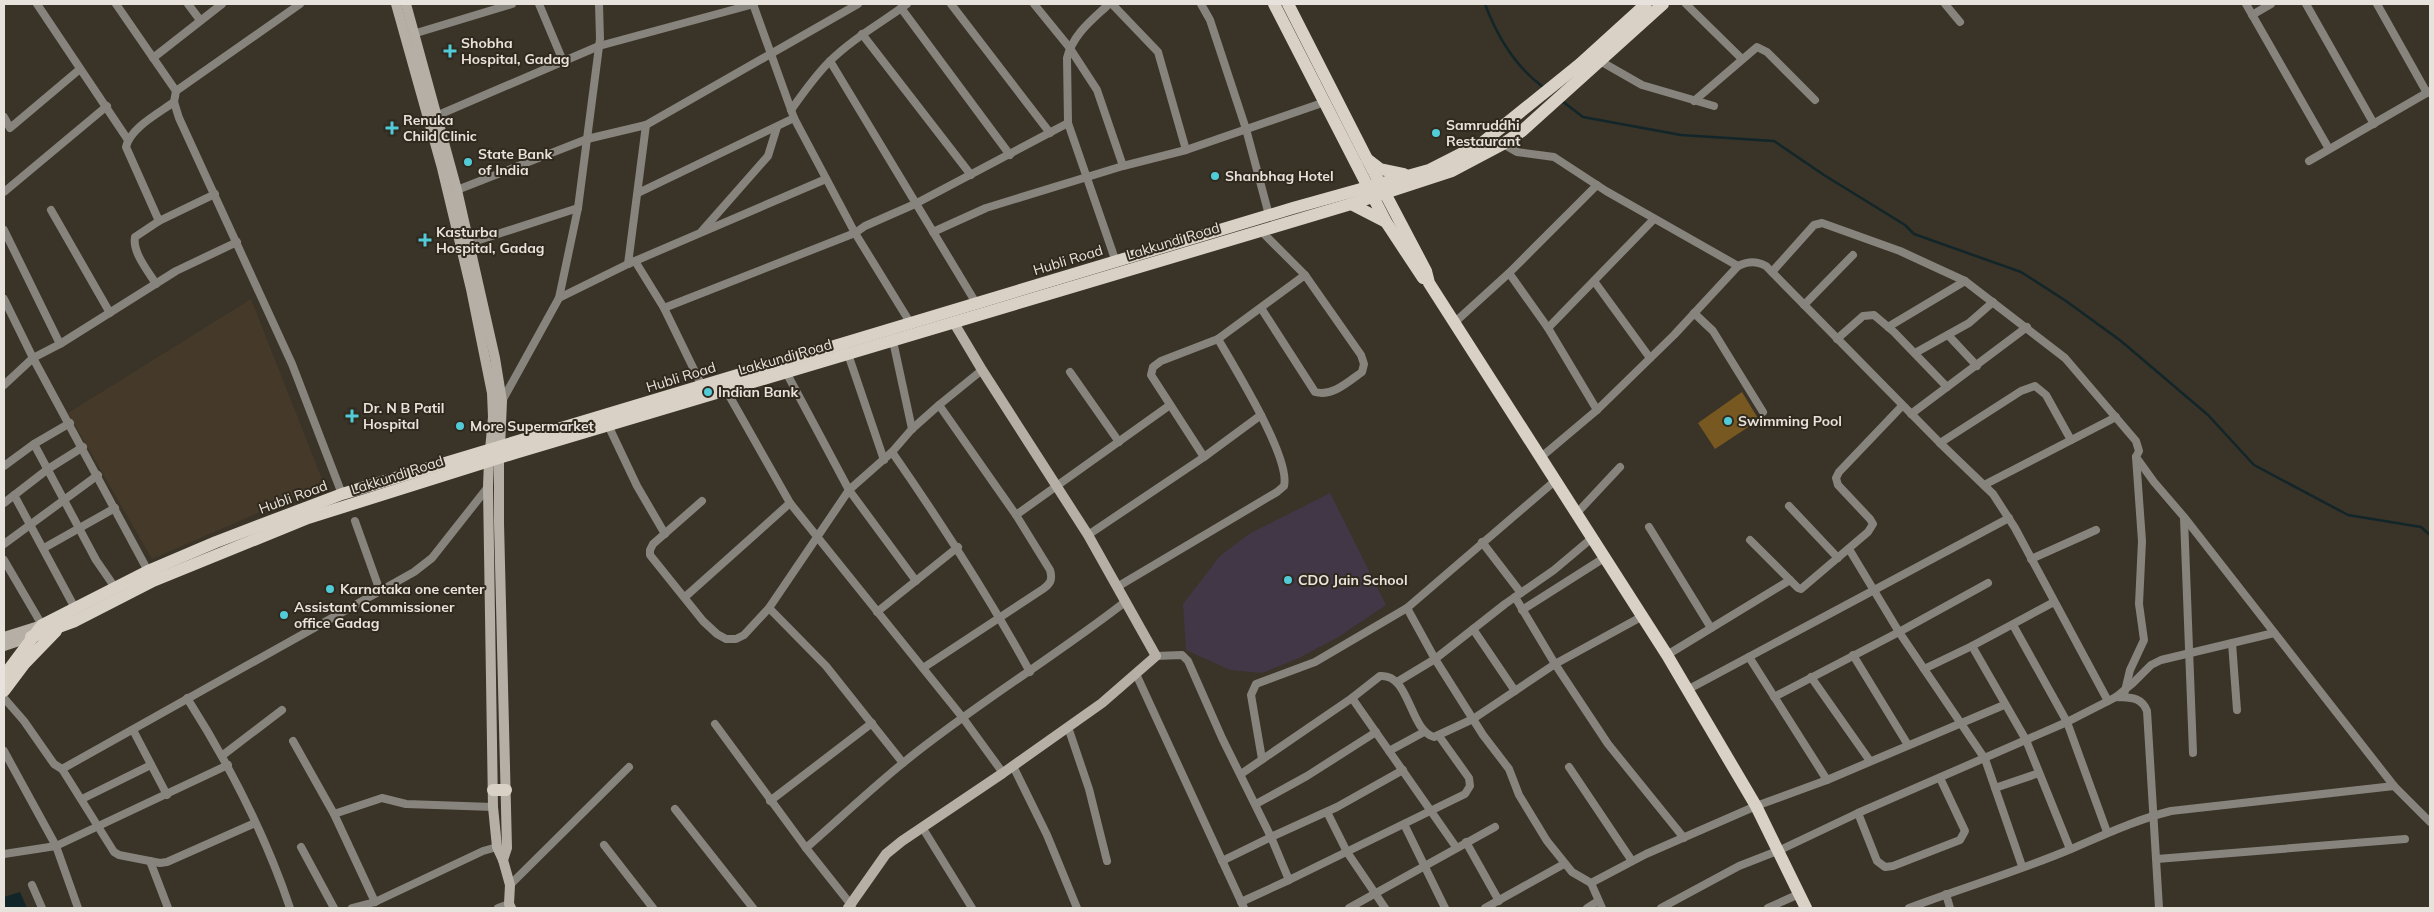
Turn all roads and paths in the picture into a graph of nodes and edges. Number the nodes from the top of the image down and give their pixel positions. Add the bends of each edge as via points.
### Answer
1 (37, 4) edge
2 (116, 4) edge
3 (188, 4) edge
4 (222, 4) edge
5 (300, 4) edge
6 (396, 4) edge
7 (406, 4) edge
8 (512, 4) edge
9 (539, 4) edge
10 (598, 4) edge
11 (753, 4) edge
12 (858, 4) edge
13 (952, 4) edge
14 (1034, 4) edge
15 (1110, 4) edge
16 (1202, 4) edge
17 (1274, 4) edge
18 (1288, 4) edge
19 (1686, 4) edge
20 (1945, 4) edge
21 (2246, 4) edge
22 (2271, 4) edge
23 (2306, 4) edge
24 (2377, 4) edge
25 (1656, 5) edge
26 (904, 6) edge
27 (2252, 15) junction
28 (200, 20) junction
29 (1960, 22) dead end
30 (413, 34) junction
31 (862, 34) junction
32 (599, 46) junction
33 (1069, 47) junction
34 (770, 54) junction
35 (153, 58) junction
36 (1742, 59) junction
37 (563, 61) junction
38 (830, 61) junction
39 (1600, 61) junction
40 (80, 69) junction
41 (176, 91) junction
42 (2429, 92) edge
43 (1815, 100) dead end
44 (1694, 101) junction
45 (174, 102) junction
46 (1324, 102) junction
47 (107, 106) junction
48 (1714, 106) dead end
49 (791, 110) junction
50 (436, 116) junction
51 (4, 117) edge
52 (794, 118) junction
53 (1068, 123) junction
54 (2374, 124) junction
55 (646, 125) junction
56 (777, 127) junction
57 (1246, 129) junction
58 (7, 130) edge
59 (1050, 133) junction
60 (587, 139) junction
61 (128, 140) junction
62 (1503, 144) junction
63 (2329, 149) junction
64 (1186, 150) junction
65 (1010, 154) junction
66 (2309, 160) dead end
67 (1362, 161) junction
68 (1123, 166) junction
69 (971, 175) junction
70 (1088, 176) junction
71 (826, 179) junction
72 (1411, 180) junction
73 (1597, 185) junction
74 (457, 190) junction
75 (1376, 190) junction
76 (4, 192) edge
77 (638, 193) junction
78 (1342, 193) junction
79 (215, 194) junction
80 (915, 204) junction
81 (1351, 204) junction
82 (578, 208) junction
83 (51, 210) dead end
84 (1269, 215) junction
85 (1391, 219) junction
86 (1654, 219) junction
87 (159, 221) junction
88 (4, 230) edge
89 (1260, 230) junction
90 (933, 232) junction
91 (855, 233) junction
92 (700, 234) junction
93 (237, 242) junction
94 (470, 243) junction
95 (1853, 255) dead end
96 (632, 262) junction
97 (1116, 262) junction
98 (1738, 266) junction
99 (1772, 272) junction
100 (1509, 273) junction
101 (1306, 275) junction
102 (1594, 281) junction
103 (1966, 281) junction
104 (156, 284) junction
105 (559, 298) junction
106 (4, 299) edge
107 (1993, 302) junction
108 (976, 303) junction
109 (1804, 305) junction
110 (664, 308) junction
111 (1261, 308) junction
112 (110, 313) junction
113 (1694, 313) junction
114 (1454, 322) junction
115 (954, 323) junction
116 (911, 324) junction
117 (1888, 327) junction
118 (2027, 327) junction
119 (1548, 328) junction
120 (1948, 335) junction
121 (1218, 339) junction
122 (1837, 339) junction
123 (893, 341) junction
124 (60, 344) junction
125 (1915, 353) junction
126 (848, 354) junction
127 (33, 358) junction
128 (1650, 358) junction
129 (1977, 366) junction
130 (982, 370) junction
131 (786, 372) junction
132 (1070, 372) dead end
133 (4, 385) edge
134 (702, 386) junction
135 (1947, 387) junction
136 (726, 390) junction
137 (502, 401) junction
138 (939, 405) junction
139 (1170, 405) junction
140 (1902, 406) junction
141 (1597, 410) junction
142 (1763, 412) dead end
143 (1911, 414) junction
144 (1261, 415) junction
145 (2116, 417) junction
146 (70, 423) junction
147 (608, 425) junction
148 (912, 429) junction
149 (2071, 440) junction
150 (1119, 442) junction
151 (1940, 443) junction
152 (34, 444) junction
153 (83, 447) junction
154 (892, 452) junction
155 (495, 454) junction
156 (1204, 457) junction
157 (2136, 457) junction
158 (1540, 458) junction
159 (884, 460) junction
160 (4, 466) edge
161 (1620, 467) dead end
162 (48, 469) junction
163 (98, 475) junction
164 (1556, 480) junction
165 (1984, 485) junction
166 (1058, 486) junction
167 (488, 487) junction
168 (849, 490) junction
169 (342, 494) junction
170 (14, 495) junction
171 (65, 501) junction
172 (702, 501) dead end
173 (4, 503) edge
174 (790, 503) junction
175 (1788, 506) dead end
176 (115, 508) junction
177 (1576, 514) junction
178 (1016, 515) junction
179 (2184, 517) junction
180 (2009, 518) junction
181 (354, 521) dead end
182 (30, 524) junction
183 (1649, 528) dead end
184 (80, 529) junction
185 (2096, 530) dead end
186 (665, 534) junction
187 (1088, 534) junction
188 (818, 536) junction
189 (1592, 538) junction
190 (1750, 540) dead end
191 (1482, 542) junction
192 (4, 544) edge
193 (958, 547) junction
194 (44, 548) junction
195 (1849, 549) junction
196 (1604, 558) junction
197 (1838, 558) junction
198 (2031, 558) junction
199 (4, 560) edge
200 (148, 571) junction
201 (1790, 580) junction
202 (916, 581) junction
203 (1988, 583) dead end
204 (1117, 587) junction
205 (116, 589) junction
206 (1874, 589) junction
207 (380, 591) junction
208 (1518, 595) junction
209 (685, 597) junction
210 (1125, 602) junction
211 (2054, 602) junction
212 (769, 608) junction
213 (1407, 608) junction
214 (76, 610) junction
215 (1522, 610) junction
216 (877, 612) junction
217 (1641, 617) junction
218 (1000, 618) junction
219 (42, 625) junction
220 (2013, 625) junction
221 (62, 626) junction
222 (1711, 628) junction
223 (1473, 629) junction
224 (1899, 632) junction
225 (2274, 633) junction
226 (4, 637) edge
227 (31, 637) junction
228 (2232, 643) junction
229 (4, 646) edge
230 (1972, 646) junction
231 (2191, 653) junction
232 (1667, 655) junction
233 (1853, 655) junction
234 (1156, 656) junction
235 (1749, 657) junction
236 (1435, 659) junction
237 (1555, 664) junction
238 (923, 668) junction
239 (1924, 669) junction
240 (1030, 672) junction
241 (1136, 674) junction
242 (4, 676) edge
243 (1812, 677) junction
244 (1398, 682) junction
245 (1687, 690) junction
246 (4, 691) edge
247 (1515, 691) junction
248 (2125, 691) junction
249 (1774, 697) junction
250 (2116, 697) junction
251 (4, 698) edge
252 (187, 698) junction
253 (1352, 698) junction
254 (2108, 701) junction
255 (2004, 705) junction
256 (282, 710) dead end
257 (2237, 710) dead end
258 (963, 718) junction
259 (1473, 719) junction
260 (2067, 722) junction
261 (872, 723) junction
262 (1962, 723) junction
263 (715, 724) dead end
264 (1068, 727) junction
265 (134, 730) junction
266 (1376, 732) junction
267 (1424, 732) junction
268 (1439, 736) junction
269 (2026, 740) junction
270 (293, 741) dead end
271 (1908, 745) junction
272 (4, 751) edge
273 (1389, 751) junction
274 (2192, 753) dead end
275 (223, 755) junction
276 (1262, 759) junction
277 (1985, 759) junction
278 (1870, 761) junction
279 (903, 763) junction
280 (151, 765) junction
281 (228, 765) junction
282 (1013, 766) junction
283 (629, 767) dead end
284 (1569, 767) dead end
285 (62, 769) junction
286 (1403, 770) junction
287 (2039, 772) junction
288 (1003, 773) junction
289 (1241, 774) junction
290 (1940, 778) junction
291 (1827, 780) junction
292 (2394, 786) junction
293 (1995, 788) junction
294 (500, 790) junction
295 (167, 795) junction
296 (82, 799) junction
297 (770, 801) junction
298 (1256, 804) junction
299 (1756, 806) junction
300 (493, 807) junction
301 (675, 810) dead end
302 (1431, 811) junction
303 (1327, 812) junction
304 (1858, 813) junction
305 (334, 814) junction
306 (2155, 815) junction
307 (2430, 822) edge
308 (255, 823) junction
309 (1404, 824) junction
310 (99, 827) junction
311 (922, 827) junction
312 (1495, 827) dead end
313 (2107, 832) junction
314 (1271, 837) junction
315 (1684, 838) junction
316 (2405, 838) dead end
317 (1466, 842) junction
318 (604, 845) dead end
319 (56, 846) junction
320 (301, 847) dead end
321 (1456, 847) junction
322 (497, 848) junction
323 (806, 848) junction
324 (2070, 849) junction
325 (1780, 850) junction
326 (1347, 852) junction
327 (4, 854) edge
328 (2157, 859) junction
329 (503, 860) junction
330 (150, 861) junction
331 (1108, 861) dead end
332 (1222, 861) junction
333 (1632, 861) junction
334 (1564, 864) junction
335 (2022, 866) junction
336 (1424, 867) junction
337 (1289, 880) junction
338 (1591, 883) junction
339 (32, 885) dead end
340 (510, 885) junction
341 (1375, 893) junction
342 (1799, 894) junction
343 (1946, 894) junction
344 (1499, 901) junction
345 (374, 902) junction
346 (1243, 905) edge
347 (1600, 905) edge
348 (510, 906) edge
349 (851, 907) edge
350 (1666, 907) edge
351 (42, 908) edge
352 (78, 908) edge
353 (168, 908) edge
354 (290, 908) edge
355 (334, 908) edge
356 (352, 908) edge
357 (498, 908) edge
358 (653, 908) edge
359 (753, 908) edge
360 (972, 908) edge
361 (1077, 908) edge
362 (1349, 908) edge
363 (1385, 908) edge
364 (1445, 908) edge
365 (1485, 908) edge
366 (1587, 908) edge
367 (1768, 908) edge
368 (1806, 908) edge
369 (1909, 908) edge
370 (1950, 908) edge
371 (2159, 908) edge

1 - 40 street
2 - 35 street
3 - 28 street
4 - 28 street
5 - 41 street
6 - 155 main road via 442,168 474,308 492,393
7 - 30 main road
8 - 30 street
9 - 37 street
10 - 32 street
11 - 32 street
11 - 34 street
12 - 34 street
13 - 59 street
14 - 33 street
15 - 33 street via 1074,38
15 - 64 street via 1158,52
16 - 57 street
17 - 46 main road
18 - 67 main road
19 - 36 street
20 - 29 street
21 - 27 street
22 - 27 street
23 - 54 street
24 - 42 street
25 - 39 main road
25 - 72 main road, Hubli Road via 1482,143
26 - 31 street
26 - 65 street
27 - 63 street
28 - 35 street
30 - 50 main road
31 - 38 street
31 - 69 street
32 - 37 street
32 - 60 street
33 - 53 street
33 - 68 street via 1103,100
34 - 49 street
34 - 55 street
35 - 41 street
36 - 43 street via 1757,47 1762,49
36 - 44 street
37 - 50 street
38 - 49 street
38 - 80 street
39 - 44 street via 1642,85
39 - 62 main road
40 - 47 street
40 - 58 street
41 - 45 street
42 - 54 street
44 - 48 street
45 - 61 street
45 - 79 street
46 - 57 street
46 - 67 main road
47 - 61 street
47 - 76 street
49 - 52 street
50 - 74 main road
51 - 58 street
52 - 56 street
52 - 71 street
53 - 59 street
53 - 70 street
54 - 63 street
55 - 60 street
55 - 77 street
56 - 77 street
56 - 92 street via 768,156
57 - 64 street
57 - 84 street
59 - 65 street
60 - 74 street
60 - 82 street
61 - 87 street via 128,155
62 - 72 main road via 1452,171
62 - 73 street via 1517,152 1554,157
63 - 66 street
64 - 68 street
65 - 69 street
67 - 72 main road
67 - 75 main road
67 - 78 main road
68 - 70 street
69 - 80 street
70 - 90 street via 986,208
70 - 97 street
71 - 91 street
71 - 92 street
72 - 75 main road, Hubli Road
72 - 85 main road
73 - 86 street
73 - 100 street
74 - 94 main road
75 - 78 main road, Hubli Road
75 - 81 main road, Lakkundi Road
75 - 85 main road
77 - 96 street
78 - 84 main road, Hubli Road
79 - 87 street
79 - 93 street
80 - 90 street
80 - 91 street
81 - 85 main road
81 - 89 main road, Lakkundi Road
82 - 94 street
82 - 105 street
83 - 112 street
84 - 97 main road, Hubli Road
85 - 114 main road via 1426,271 1429,283
86 - 98 street
86 - 102 street
87 - 104 street via 140,232 134,243
88 - 124 street
89 - 101 street
89 - 115 main road, Lakkundi Road
90 - 108 street
91 - 110 street
91 - 116 street
92 - 96 street
93 - 104 street
93 - 169 street via 292,364
94 - 137 main road
95 - 109 street
96 - 105 street
96 - 110 street
97 - 108 main road, Hubli Road
98 - 99 street via 1758,262
98 - 113 street
99 - 103 street via 1814,225 1822,223 1900,251
99 - 109 street
100 - 114 street
100 - 119 street
101 - 111 street
101 - 111 street via 1361,355 1362,372 1331,392 1315,392
102 - 119 street
102 - 128 street
103 - 107 street
103 - 117 street
104 - 112 street
105 - 137 street
106 - 127 street
107 - 118 street
107 - 120 street
108 - 116 main road, Hubli Road
109 - 122 street
110 - 134 street
111 - 121 street
112 - 124 street
113 - 128 street
113 - 142 street via 1713,331
114 - 158 main road
115 - 123 main road, Lakkundi Road
115 - 130 main road
116 - 134 main road, Hubli Road
117 - 122 street via 1868,314
117 - 125 street
118 - 129 street
118 - 145 street via 2065,358
119 - 141 street
120 - 125 street
120 - 129 street
121 - 139 street via 1153,367 1151,374
121 - 144 street
122 - 140 street
123 - 126 main road, Lakkundi Road
123 - 148 street
124 - 127 street
125 - 135 street
126 - 131 main road, Lakkundi Road
126 - 159 street
127 - 133 street
127 - 146 street
128 - 141 street
129 - 135 street
130 - 138 street
130 - 166 main road
131 - 136 main road, Lakkundi Road
131 - 168 street
132 - 150 street
134 - 155 main road, Hubli Road
135 - 143 street
136 - 147 main road, Lakkundi Road
136 - 174 street
137 - 155 main road
138 - 148 street
138 - 178 street
139 - 150 street
139 - 156 street
140 - 143 street
140 - 195 street via 1837,475 1838,485 1873,524
141 - 158 street
143 - 151 street
144 - 156 street
144 - 204 street via 1285,471 1284,486
145 - 149 street
145 - 157 street via 2136,441 2139,451
146 - 152 street
146 - 153 street
147 - 155 main road, Lakkundi Road
147 - 186 street via 637,486
148 - 154 street
149 - 151 street via 2046,395 2035,386 2021,391
149 - 165 street
150 - 166 street
151 - 165 street
152 - 160 street
152 - 162 street
153 - 162 street
153 - 163 street
154 - 159 street
154 - 193 street
155 - 167 main road
155 - 169 main road, Hubli Road
155 - 221 main road, Lakkundi Road via 308,518 153,581
155 - 294 main road
156 - 187 street
157 - 179 street
157 - 248 street via 2142,541 2139,604 2144,640 2130,670
158 - 164 main road
159 - 168 street
161 - 177 street
162 - 170 street
162 - 171 street
163 - 171 street
163 - 176 street
164 - 177 main road
164 - 191 street
165 - 180 street
166 - 178 street
166 - 187 main road
167 - 207 street via 432,558
167 - 294 main road
168 - 188 street
168 - 202 street
169 - 200 main road, Hubli Road
170 - 173 street
170 - 182 street
171 - 182 street
171 - 184 street
172 - 186 street
174 - 188 street
174 - 209 street
175 - 197 street
176 - 184 street
176 - 200 street
177 - 189 main road
178 - 218 street via 1052,577 1050,584
179 - 225 street
179 - 231 street
180 - 198 street
180 - 206 street
181 - 207 street
182 - 192 street
182 - 194 street
183 - 222 street
184 - 194 street
184 - 205 street
185 - 198 street
186 - 209 street via 654,544 650,555
187 - 204 main road
188 - 212 street
188 - 216 street
189 - 196 main road
189 - 208 street
190 - 201 street
191 - 208 street
191 - 213 street
193 - 202 street
193 - 218 street
194 - 214 street
195 - 197 street
195 - 206 street
196 - 215 street
196 - 217 main road
197 - 201 street via 1806,587 1798,588
198 - 211 street
199 - 219 street
200 - 205 main road, Hubli Road
201 - 222 street
202 - 216 street
203 - 224 street
204 - 210 main road
205 - 214 main road, Hubli Road
206 - 224 street
206 - 235 street
207 - 252 street
208 - 215 street
208 - 223 street
209 - 212 street via 703,620 726,639 744,635
210 - 234 main road
210 - 240 street
211 - 220 street
211 - 254 street
212 - 261 street via 826,666
213 - 236 street
213 - 276 street via 1316,662 1256,684 1251,695
214 - 219 main road, Hubli Road
215 - 237 street
216 - 238 street
217 - 232 main road
217 - 237 street
218 - 238 street
218 - 240 street
219 - 226 main road
219 - 227 main road
220 - 230 street
220 - 260 street
221 - 227 main road, Lakkundi Road
221 - 246 main road via 43,643
222 - 232 street
223 - 236 street
223 - 247 street
224 - 233 street
224 - 239 street
225 - 228 street
225 - 292 street
227 - 229 main road, Lakkundi Road
227 - 242 main road
228 - 231 street
228 - 257 street
230 - 239 street
230 - 255 street
231 - 248 street via 2151,665
231 - 274 street
232 - 245 main road
233 - 243 street
233 - 271 street
234 - 241 main road
234 - 289 street via 1186,657
235 - 245 street
235 - 249 street
236 - 244 street
236 - 259 street
237 - 247 street
237 - 315 street via 1608,744
238 - 258 street
239 - 262 street
240 - 258 street
241 - 264 main road
241 - 332 street
243 - 249 street
243 - 278 street
244 - 253 street via 1389,676 1380,676
244 - 267 street
245 - 299 main road
247 - 259 street
248 - 250 street
249 - 291 street
250 - 254 street
250 - 306 street via 2136,698 2147,711
251 - 285 street via 54,764
252 - 265 street
252 - 275 street
253 - 266 street
253 - 276 street
254 - 260 street
255 - 262 street
255 - 269 street
256 - 275 street
258 - 279 street
258 - 288 street
259 - 268 street
259 - 334 street via 1509,769 1519,795 1546,841
260 - 269 street
260 - 313 street
261 - 279 street
261 - 297 street
262 - 271 street
262 - 277 street
263 - 297 street
264 - 282 main road
264 - 331 street
265 - 280 street
265 - 285 street
266 - 273 street
266 - 298 street
267 - 268 street
267 - 273 street
268 - 302 street via 1464,769 1470,786 1465,794
269 - 277 street
269 - 287 street
270 - 305 street
271 - 278 street
272 - 319 street
273 - 286 street
275 - 281 street
276 - 289 street
277 - 290 street
277 - 293 street
278 - 291 street
279 - 323 street
280 - 295 street
280 - 296 street
281 - 295 street
281 - 308 street
282 - 288 main road
282 - 361 street via 1047,835
283 - 340 street
284 - 333 street
285 - 296 street
286 - 302 street
286 - 303 street
287 - 293 street
287 - 324 street
288 - 311 main road
289 - 298 street
290 - 304 street
290 - 304 street via 1965,831 1960,840 1893,866 1885,866 1877,861
291 - 299 street
292 - 306 street
292 - 307 street
293 - 335 street
294 - 300 main road
294 - 329 main road via 507,848
295 - 310 street
296 - 310 street
297 - 323 street
298 - 314 street
299 - 315 street
299 - 325 main road
300 - 305 street via 406,804 382,798
300 - 322 main road
301 - 359 street
302 - 309 street
302 - 321 street
303 - 314 street
303 - 326 street
304 - 325 street
305 - 345 street
306 - 313 street
306 - 328 street
308 - 330 street via 167,862
308 - 354 street
309 - 326 street
309 - 336 street
310 - 319 street
310 - 330 street via 114,852
311 - 349 main road via 886,854
311 - 360 street
312 - 317 street
313 - 324 street
314 - 332 street
314 - 337 street
315 - 333 street
316 - 328 street
317 - 321 street
317 - 344 street
318 - 358 street
319 - 327 street
319 - 352 street
320 - 355 street
321 - 336 street
322 - 329 main road
322 - 345 street via 483,851
323 - 349 street
324 - 335 street
325 - 342 main road
325 - 350 street via 1739,866
326 - 337 street
326 - 341 street
328 - 371 street
329 - 340 main road
330 - 353 street
332 - 346 street
333 - 338 street
334 - 338 street
334 - 344 street
335 - 343 street
336 - 341 street
336 - 364 street
337 - 346 street
338 - 347 street
339 - 351 street
340 - 348 main road
341 - 362 street
341 - 363 street
342 - 367 street
342 - 368 main road
343 - 369 street
343 - 370 street
344 - 365 street
345 - 356 street
347 - 366 street
348 - 357 street

